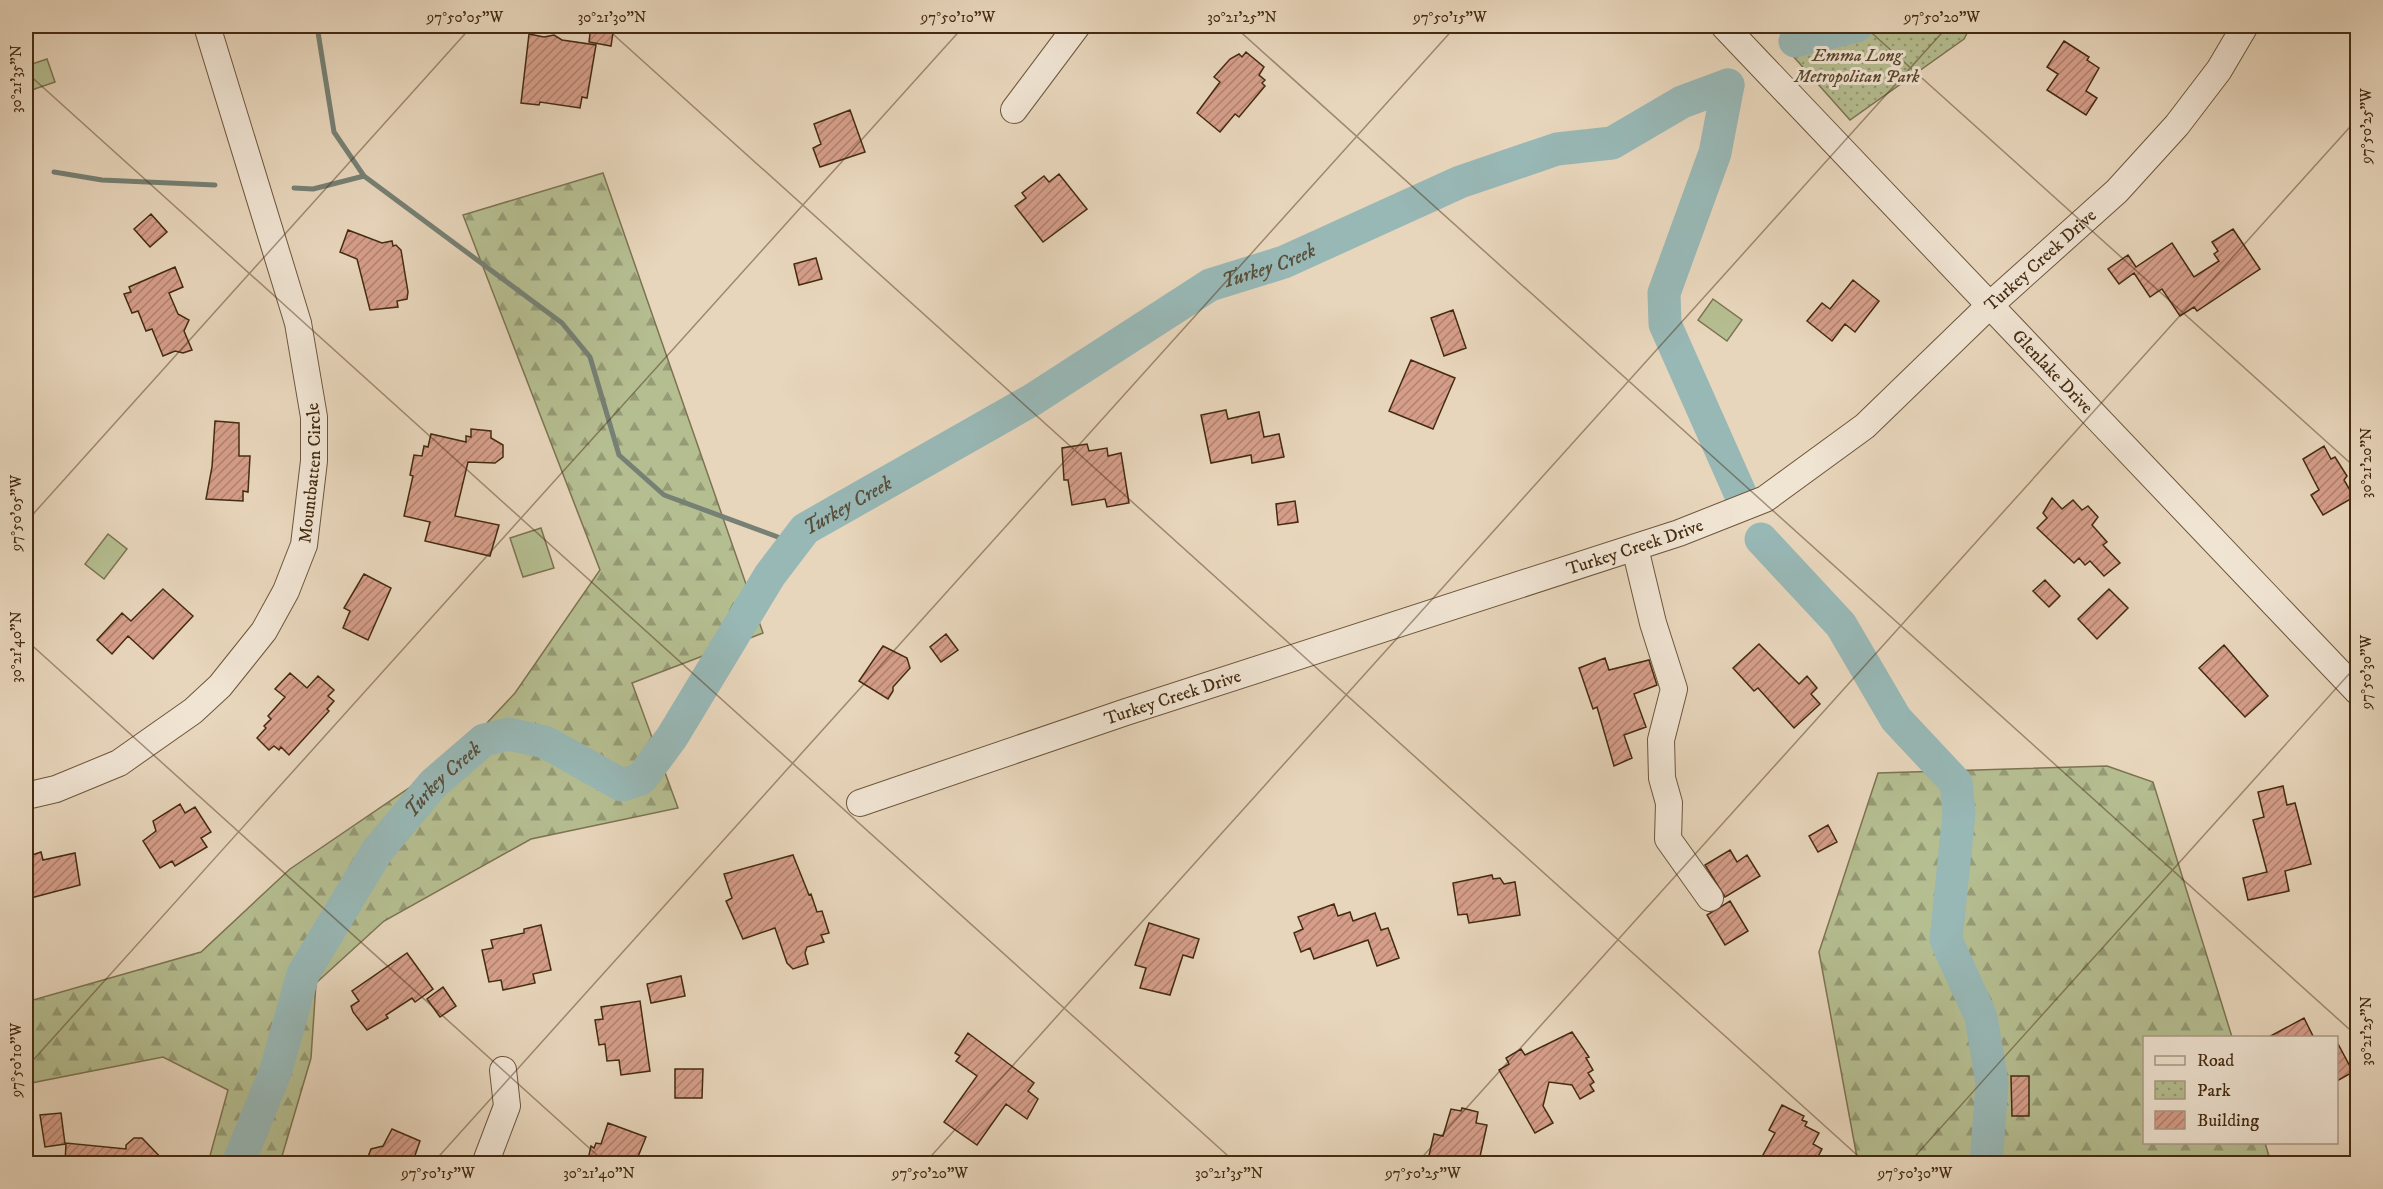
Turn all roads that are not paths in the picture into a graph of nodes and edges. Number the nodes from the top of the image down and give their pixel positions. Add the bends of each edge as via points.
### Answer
1 (207, 26) edge
2 (1077, 26) edge
3 (1724, 26) edge
4 (2245, 26) edge
5 (1014, 110) dead end
6 (1990, 305) junction
7 (1635, 548) junction
8 (2358, 692) edge
9 (26, 796) edge
10 (860, 803) dead end
11 (1710, 898) dead end
12 (503, 1070) dead end
13 (485, 1164) edge

1 - 9 street, Mountbatten Circle via 300,333 314,417 314,461 304,545 286,591 264,631 220,686 193,711 119,763 56,789
2 - 5 street
3 - 6 street, Glenlake Drive
4 - 6 street, Turkey Creek Drive via 2219,70 2170,133 2117,191
6 - 7 street, Turkey Creek Drive via 1865,426 1765,499
6 - 8 street, Glenlake Drive
7 - 10 street, Turkey Creek Drive via 1126,712
7 - 11 street via 1674,689 1661,740 1662,778 1669,803 1668,839
12 - 13 street via 507,1106

